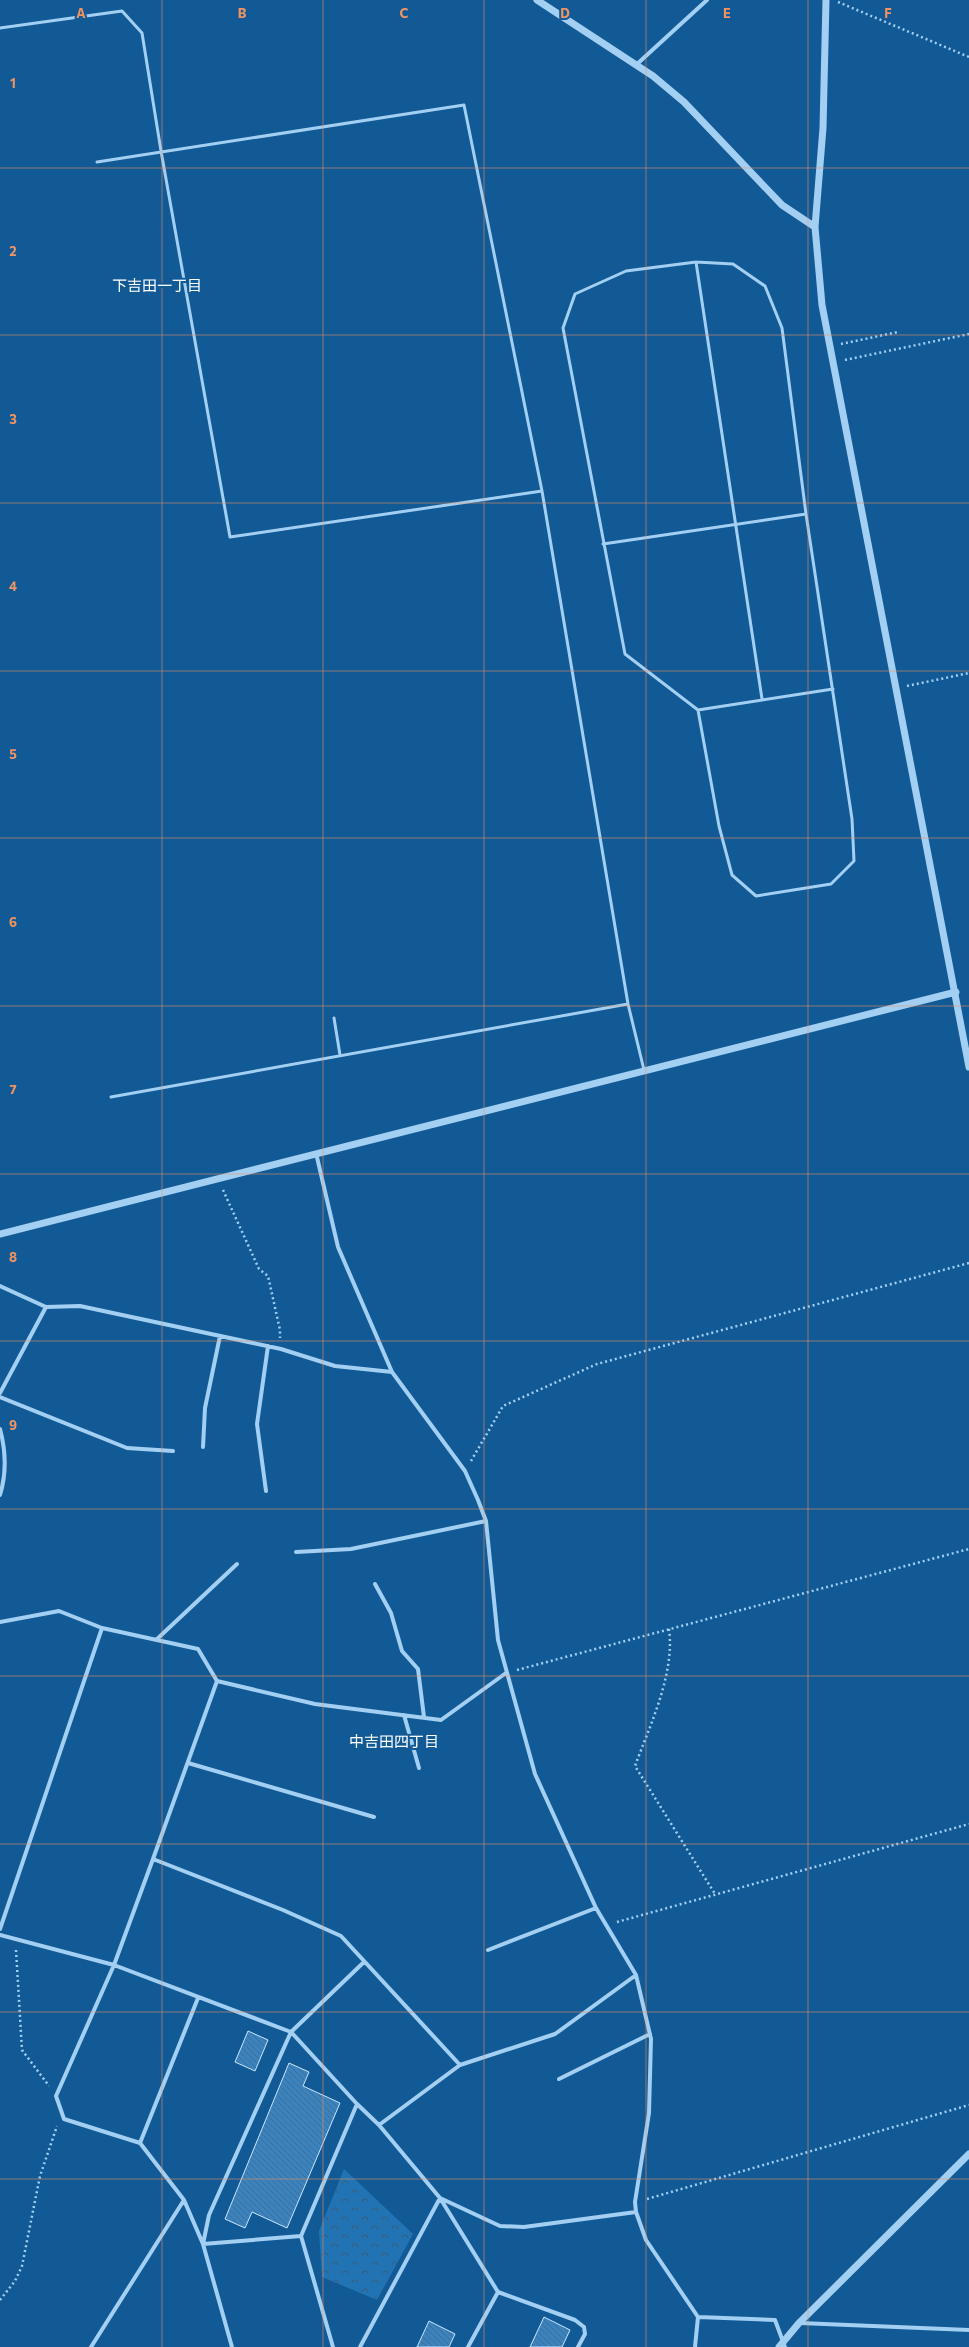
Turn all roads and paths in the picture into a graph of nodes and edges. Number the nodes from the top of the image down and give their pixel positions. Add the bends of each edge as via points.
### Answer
1 (537, 0) edge
2 (707, 0) edge
3 (834, 0) edge
4 (825, 1) edge
5 (0, 28) edge
6 (969, 57) edge
7 (636, 65) junction
8 (161, 151) junction
9 (97, 162) dead end
10 (815, 227) junction
11 (696, 262) junction
12 (898, 332) dead end
13 (969, 334) edge
14 (831, 347) junction
15 (834, 362) junction
16 (542, 491) junction
17 (806, 514) junction
18 (737, 524) junction
19 (602, 544) junction
20 (969, 673) edge
21 (896, 688) junction
22 (833, 689) junction
23 (762, 699) junction
24 (698, 710) junction
25 (956, 992) junction
26 (628, 1004) junction
27 (334, 1018) dead end
28 (340, 1054) junction
29 (969, 1067) edge
30 (644, 1070) junction
31 (111, 1097) dead end
32 (316, 1153) junction
33 (218, 1178) junction
34 (0, 1234) edge
35 (969, 1264) edge
36 (0, 1286) edge
37 (46, 1307) junction
38 (220, 1336) junction
39 (268, 1346) junction
40 (279, 1348) junction
41 (392, 1372) junction
42 (0, 1392) edge
43 (0, 1397) edge
44 (0, 1429) edge
45 (203, 1447) dead end
46 (173, 1450) dead end
47 (465, 1471) junction
48 (266, 1491) dead end
49 (0, 1495) edge
50 (486, 1521) junction
51 (969, 1549) edge
52 (296, 1552) dead end
53 (237, 1564) dead end
54 (375, 1584) dead end
55 (0, 1622) edge
56 (102, 1628) junction
57 (669, 1629) junction
58 (156, 1640) junction
59 (506, 1673) junction
60 (217, 1681) junction
61 (404, 1715) junction
62 (424, 1718) junction
63 (188, 1763) junction
64 (419, 1768) dead end
65 (374, 1817) dead end
66 (969, 1824) edge
67 (153, 1859) junction
68 (715, 1894) junction
69 (596, 1908) junction
70 (605, 1925) junction
71 (0, 1929) edge
72 (0, 1935) edge
73 (16, 1939) junction
74 (488, 1950) dead end
75 (364, 1962) junction
76 (114, 1965) junction
77 (636, 1975) junction
78 (198, 1998) junction
79 (291, 2032) junction
80 (650, 2034) junction
81 (460, 2065) junction
82 (559, 2079) dead end
83 (56, 2096) junction
84 (357, 2104) junction
85 (969, 2105) edge
86 (62, 2112) junction
87 (379, 2125) junction
88 (140, 2144) junction
89 (969, 2154) edge
90 (440, 2198) junction
91 (184, 2200) junction
92 (635, 2202) junction
93 (636, 2212) junction
94 (301, 2236) junction
95 (203, 2244) junction
96 (498, 2292) junction
97 (0, 2300) edge
98 (698, 2317) junction
99 (799, 2323) junction
100 (969, 2330) edge
101 (784, 2344) edge
102 (91, 2347) edge
103 (232, 2347) edge
104 (333, 2347) edge
105 (360, 2347) edge
106 (468, 2347) edge
107 (578, 2347) edge
108 (695, 2347) edge
109 (779, 2347) edge

1 - 7 street
2 - 7 street
3 - 6 path
4 - 10 street via 823,128
5 - 8 lane via 122,11 142,33
7 - 10 street via 684,102 782,205
8 - 9 lane
8 - 16 lane via 464,105
8 - 16 lane via 230,537
10 - 14 street via 822,305
11 - 17 lane via 733,264 765,286 782,328
11 - 18 lane
11 - 19 lane via 626,270 574,294 563,328
12 - 14 path
13 - 15 path
14 - 15 street
15 - 21 street
16 - 26 lane
17 - 18 lane
17 - 22 lane
18 - 19 lane
18 - 23 lane
19 - 24 lane via 625,654
20 - 21 path
21 - 25 street
22 - 23 lane
22 - 24 lane via 852,819 854,861 830,884 756,896 732,875 719,826
23 - 24 lane
25 - 29 street
25 - 30 street
26 - 28 lane
26 - 30 lane
27 - 28 lane
28 - 31 lane
30 - 32 street
32 - 33 street
32 - 41 street via 338,1247
33 - 34 street
33 - 40 path via 259,1269 268,1276 280,1330
35 - 47 path via 597,1364 503,1406
36 - 37 street
37 - 38 street via 80,1306
37 - 42 street
38 - 39 street
38 - 45 street via 205,1408
39 - 40 street
39 - 48 street via 257,1424
40 - 41 street via 336,1366
41 - 47 street
43 - 46 street via 127,1448
44 - 49 street via 6,1451 5,1474
47 - 50 street
50 - 52 street via 350,1550
50 - 59 street via 498,1640
51 - 57 path
53 - 58 street
54 - 62 street via 391,1613 402,1651 418,1669
55 - 56 street via 59,1611
56 - 58 street
56 - 71 street
57 - 59 path
57 - 68 path via 671,1642 662,1696 635,1766
58 - 60 street via 198,1649
59 - 62 street via 441,1720
59 - 69 street via 534,1774
60 - 61 street via 316,1704
60 - 63 street
61 - 62 street
61 - 64 street
63 - 65 street
63 - 67 street
66 - 68 path
67 - 75 street via 283,1910 341,1936
67 - 76 street
68 - 70 path
69 - 70 street
69 - 74 street
70 - 77 street
72 - 73 street
73 - 76 street
73 - 83 path via 22,2050
75 - 79 street
75 - 81 street
76 - 78 street
76 - 83 street
77 - 80 street
77 - 81 street via 556,2034
78 - 79 street
78 - 88 street
79 - 84 street
79 - 95 street via 209,2215
80 - 82 street
80 - 92 street via 649,2113
81 - 87 street
83 - 86 street
84 - 87 street
84 - 94 street
85 - 92 path
86 - 88 street via 64,2119
86 - 97 path via 40,2176 22,2266 15,2281
87 - 90 street
88 - 91 street
89 - 99 street
90 - 93 street via 500,2226 524,2227
90 - 96 street
90 - 105 street
91 - 95 street
91 - 102 street
92 - 93 street
93 - 98 street via 646,2240
94 - 95 street
94 - 104 street
95 - 103 street
96 - 106 street
96 - 107 street via 575,2320 584,2327 585,2334
98 - 101 street via 776,2320
98 - 108 street
99 - 100 street
99 - 101 street
101 - 109 street

